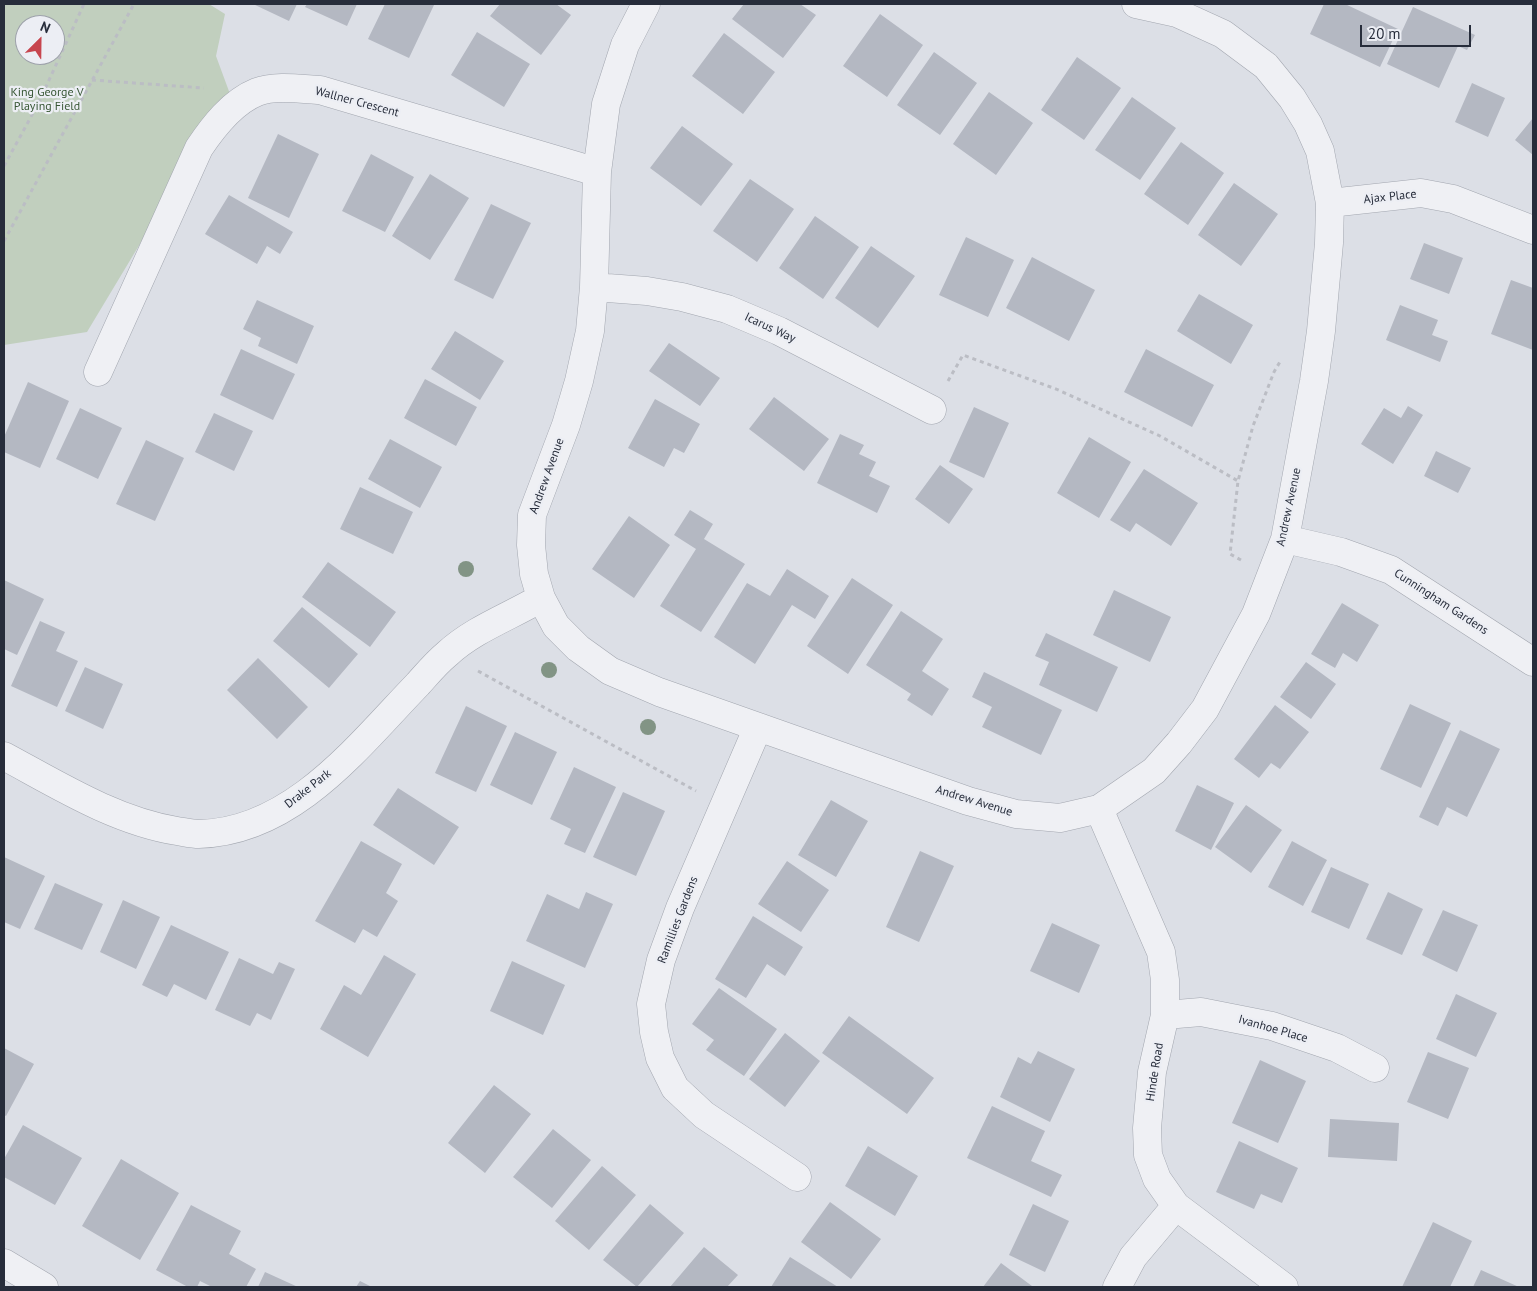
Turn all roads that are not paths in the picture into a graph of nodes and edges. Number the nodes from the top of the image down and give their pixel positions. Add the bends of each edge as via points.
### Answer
1 (646, 4) edge
2 (1136, 4) edge
3 (597, 172) junction
4 (1330, 203) junction
5 (1533, 230) edge
6 (594, 287) junction
7 (98, 372) dead end
8 (932, 410) road end
9 (1285, 538) junction
10 (541, 598) junction
11 (1533, 662) edge
12 (758, 727) junction
13 (4, 756) edge
14 (1099, 809) junction
15 (1165, 1015) junction
16 (1375, 1068) dead end
17 (797, 1177) dead end
18 (1176, 1206) junction
19 (4, 1263) edge
20 (44, 1287) edge
21 (1117, 1287) edge
22 (1284, 1287) edge

1 - 3 street, Andrew Avenue via 625,45 606,104
2 - 4 street, Andrew Avenue via 1177,13 1223,34 1266,66 1308,124 1320,150
3 - 6 street, Andrew Avenue
3 - 7 street, Wallner Crescent via 320,90 284,88 257,92 234,106 213,126 199,148
4 - 5 street, Ajax Place via 1421,194 1453,199
4 - 9 street, Andrew Avenue via 1321,331
6 - 8 street, Icarus Way via 647,291 727,309 779,331
6 - 10 street, Andrew Avenue via 590,331 579,381 532,515 534,574
9 - 11 street, Cunningham Gardens via 1341,552 1391,570
9 - 14 street, Andrew Avenue via 1256,614 1205,709 1154,771
10 - 12 street, Andrew Avenue via 556,626 578,648 610,671
10 - 13 street, Drake Park via 484,626 447,654 345,759 302,797 268,818 234,829 198,834 158,828 119,815
12 - 14 street, Andrew Avenue via 968,801 1016,814 1060,818
12 - 17 street, Ramillies Gardens via 680,908 661,960 651,1004 660,1058 675,1088 704,1115
14 - 15 street, Hinde Road via 1161,952
15 - 16 street, Ivanhoe Place via 1201,1012 1272,1026 1337,1048
15 - 18 street, Hinde Road via 1152,1072 1148,1155 1157,1179
18 - 21 street via 1133,1257
18 - 22 street, Hinde Road
19 - 20 street

